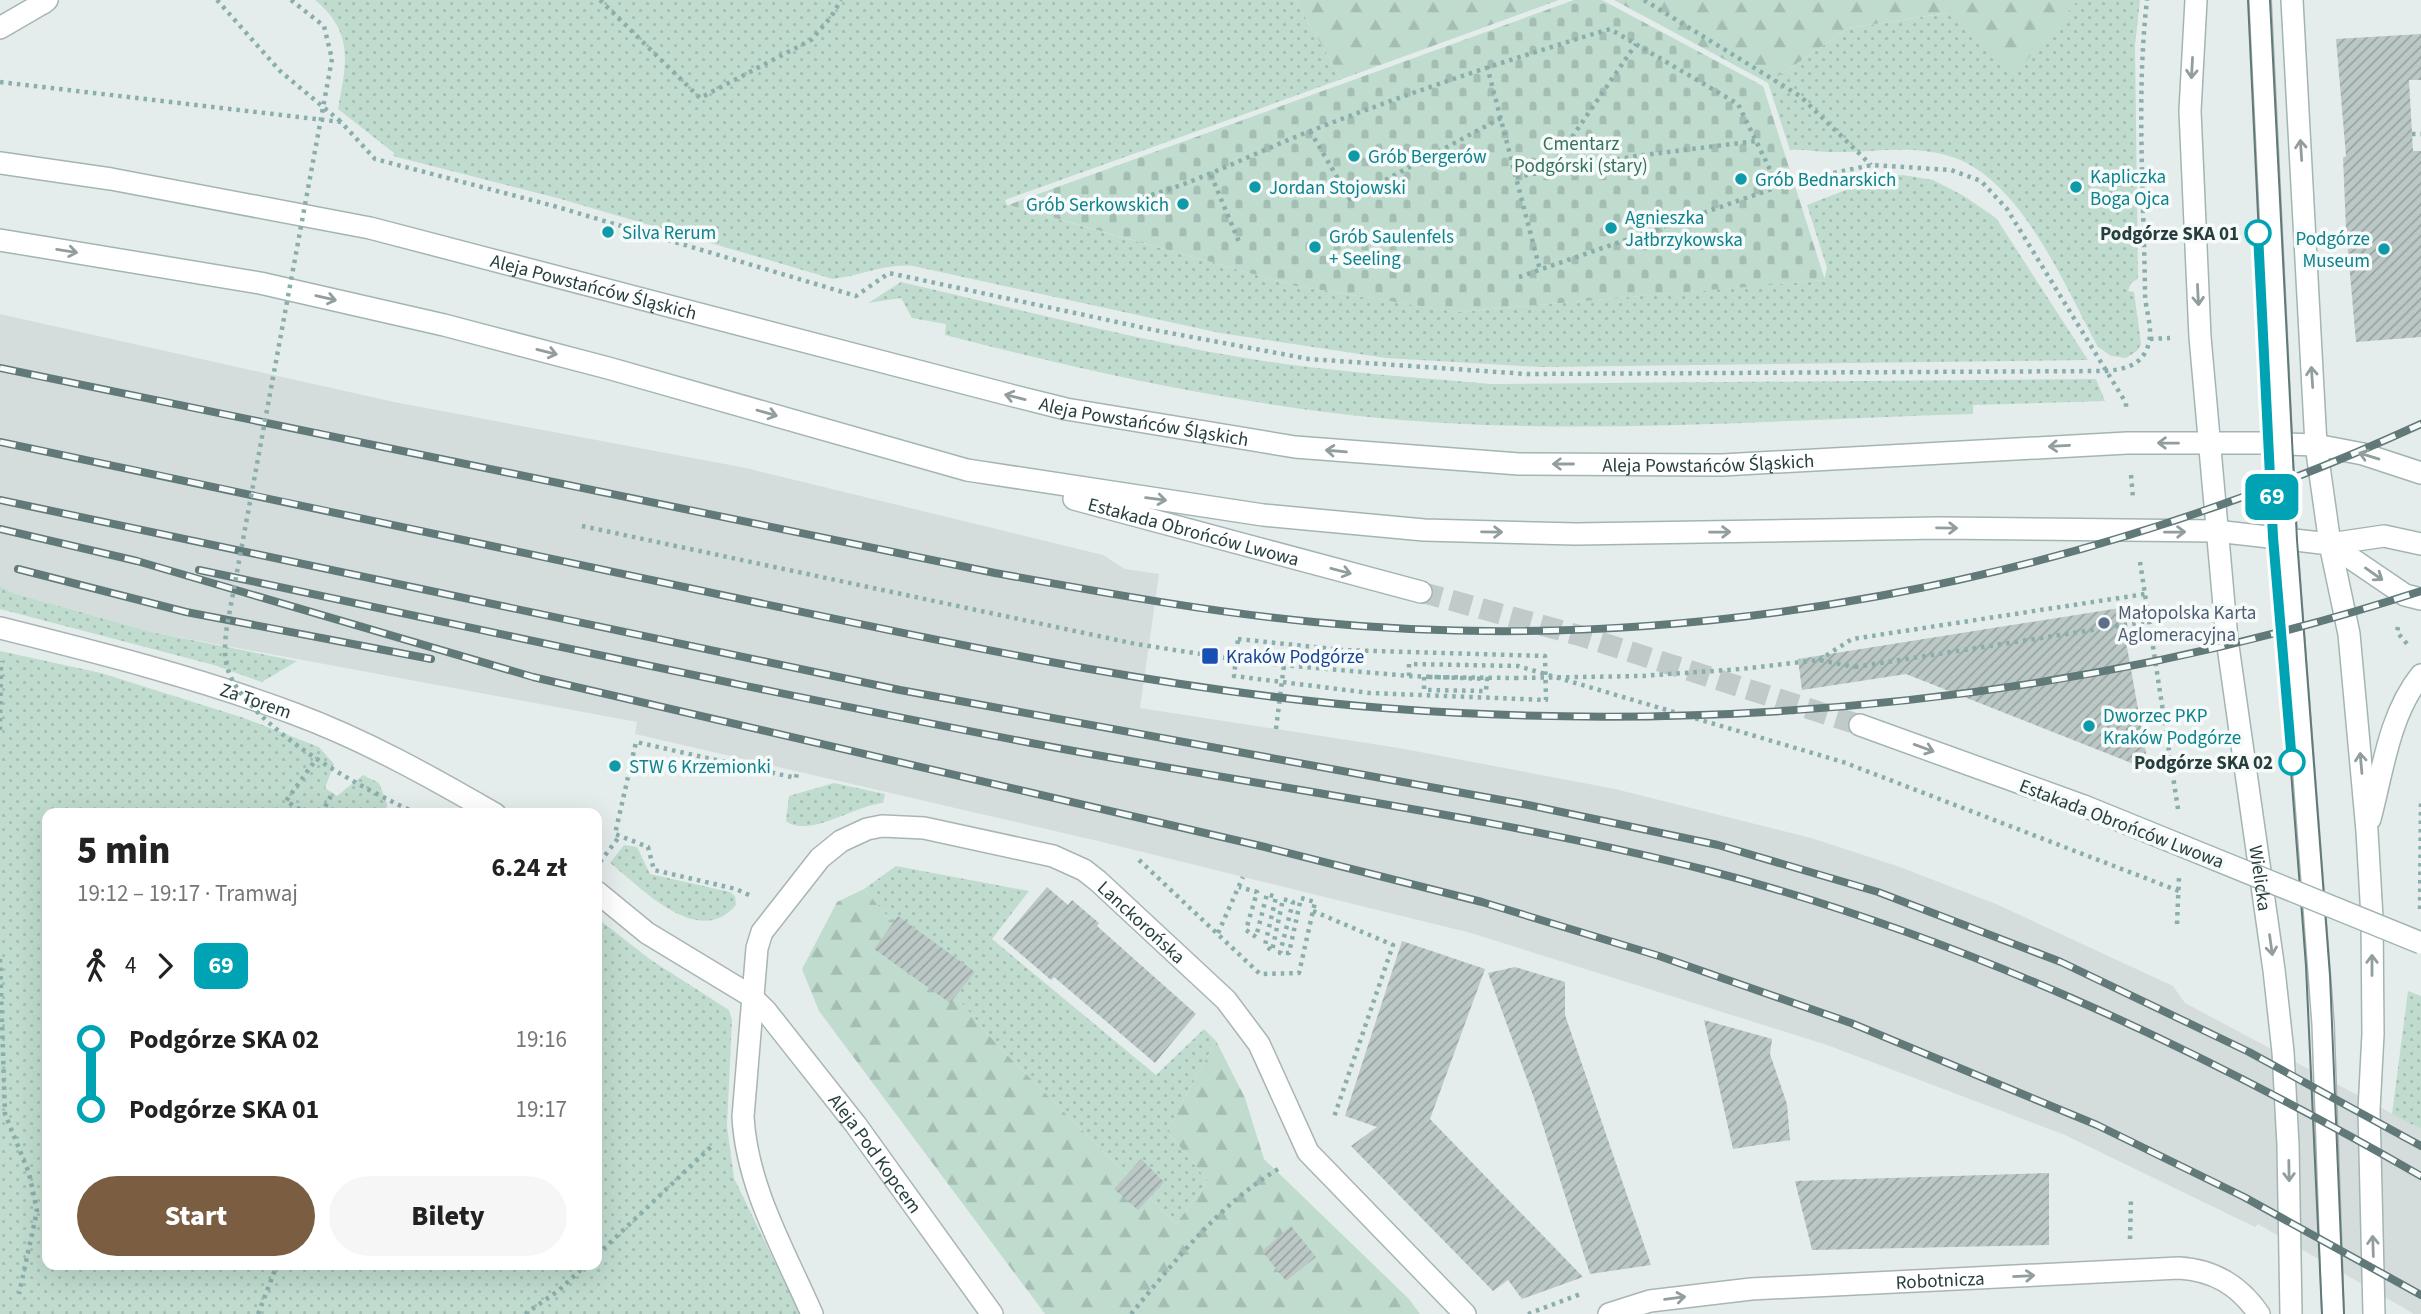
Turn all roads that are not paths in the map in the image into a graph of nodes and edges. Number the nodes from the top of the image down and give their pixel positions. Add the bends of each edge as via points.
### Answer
1 (2196, 0) edge
2 (2260, 0) edge
3 (2292, 0) edge
4 (45, 1) edge
5 (0, 28) edge
6 (0, 163) edge
7 (0, 240) edge
8 (2283, 443) junction
9 (2208, 444) junction
10 (2316, 445) junction
11 (967, 470) junction
12 (2421, 474) edge
13 (2216, 531) junction
14 (2286, 539) junction
15 (2330, 544) junction
16 (2421, 544) edge
17 (1421, 592) tunnel mouth
18 (2421, 599) edge
19 (0, 629) edge
20 (2421, 675) edge
21 (1860, 726) tunnel mouth
22 (484, 808) edge
23 (2367, 831) junction
24 (602, 896) edge
25 (2421, 943) edge
26 (751, 996) junction
27 (812, 1314) edge
28 (992, 1314) edge
29 (1465, 1314) edge
30 (1609, 1314) edge
31 (2259, 1314) edge
32 (2291, 1314) edge
33 (2333, 1314) edge
34 (2374, 1314) edge

1 -> 9 main road, Wielicka via 2190,111
2 - 8 main road
10 -> 3 main road
4 - 5 main road
9 -> 6 main road, Aleja Powstańców Śląskich via 2127,443 1722,465 1519,464 1295,447 1010,396 370,228 111,178
7 -> 11 main road via 260,283 444,326
8 - 9 main road, Aleja Powstańców Śląskich
8 - 10 main road, Aleja Powstańców Śląskich
8 - 14 main road
9 - 13 main road, Wielicka
12 -> 10 main road, Aleja Powstańców Śląskich via 2363,453
10 - 15 main road
11 -> 13 main road via 1263,515 1424,530 1576,534 1939,528
11 -> 17 main road, Estakada Obrońców Lwowa
13 - 14 main road
13 -> 32 main road, Wielicka via 2283,1052
14 - 15 main road
14 - 33 main road via 2323,1024
15 - 16 main road via 2384,536
15 -> 18 main road via 2404,595
23 -> 15 main road via 2349,634
19 - 22 main road, Za Torem via 172,672 297,715
20 - 23 main road via 2394,726
21 -> 25 main road, Estakada Obrońców Lwowa, bridge via 2084,806
34 -> 23 main road via 2369,1111 2372,918
24 - 26 main road via 673,951
26 - 27 main road, Lanckorońska via 743,1117 750,1172
26 - 28 main road, Aleja Pod Kopcem via 856,1125
26 - 29 main road, Lanckorońska via 762,932 820,858 854,834 882,826 924,828 1053,856 1098,881 1226,1000 1259,1044 1308,1152
30 -> 31 main road, Robotnicza via 1650,1301 1751,1289 2179,1268 2224,1280

